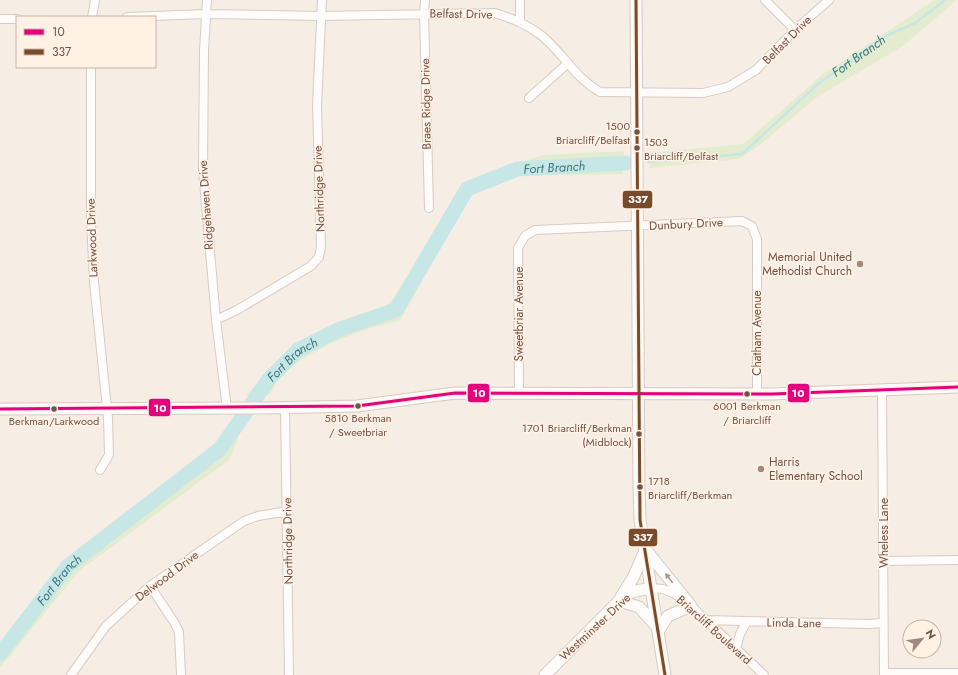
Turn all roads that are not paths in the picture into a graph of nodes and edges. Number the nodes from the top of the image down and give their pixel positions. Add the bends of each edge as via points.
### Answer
1 (95, 0) edge
2 (207, 0) edge
3 (322, 0) edge
4 (426, 0) edge
5 (520, 0) edge
6 (636, 0) edge
7 (765, 0) edge
8 (829, 0) edge
9 (424, 13) junction
10 (206, 14) junction
11 (92, 16) edge
12 (153, 16) edge
13 (320, 16) junction
14 (0, 19) edge
15 (16, 19) edge
16 (520, 21) junction
17 (795, 30) junction
18 (567, 64) junction
19 (91, 68) edge
20 (636, 93) junction
21 (529, 98) dead end
22 (429, 208) dead end
23 (752, 226) joint
24 (637, 227) junction
25 (525, 236) joint
26 (216, 320) junction
27 (958, 387) edge
28 (882, 390) junction
29 (519, 394) junction
30 (637, 394) junction
31 (757, 394) junction
32 (0, 408) edge
33 (108, 408) junction
34 (285, 408) junction
35 (227, 409) junction
36 (100, 470) dead end
37 (288, 512) junction
38 (646, 550) junction
39 (958, 560) edge
40 (884, 561) junction
41 (150, 586) junction
42 (651, 588) junction
43 (619, 601) junction
44 (691, 606) junction
45 (706, 620) junction
46 (747, 621) junction
47 (883, 623) junction
48 (659, 630) junction
49 (736, 649) junction
50 (958, 673) edge
51 (884, 674) edge
52 (71, 675) edge
53 (180, 675) edge
54 (289, 675) edge
55 (545, 675) edge
56 (665, 675) edge
57 (764, 675) edge

1 - 11 street
2 - 10 street, Ridgehaven Drive
3 - 13 street, Northridge Drive
4 - 9 street, Braes Ridge Drive
5 - 16 street
6 - 20 street
7 - 17 street
8 - 17 street, Belfast Drive
9 - 13 street, Belfast Drive
9 - 16 street, Belfast Drive via 495,13
9 - 22 street, Braes Ridge Drive
10 - 12 street, Belfast Drive
10 - 13 street, Belfast Drive
10 - 26 street, Ridgehaven Drive via 203,170
13 - 26 street, Northridge Drive via 317,105 321,247 319,257 304,270
14 - 15 street
16 - 18 street, Belfast Drive via 543,37
17 - 20 street, Belfast Drive via 756,70 728,87 703,93
18 - 20 street, Belfast Drive via 587,84 600,92
18 - 21 street
19 - 33 street, Larkwood Drive via 90,221
20 - 24 street
23 - 24 street, Dunbury Drive via 742,221
23 - 31 street, Chatham Avenue via 757,239
24 - 25 street, Dunbury Drive via 535,230
24 - 30 street
25 - 29 street, Sweetbriar Avenue via 518,248
26 - 35 street, Ridgehaven Drive
27 - 28 street
28 - 31 street
28 - 40 street, Wheless Lane
29 - 30 street
29 - 34 street via 456,393 357,406
30 - 31 street
30 - 38 street via 640,514
32 - 33 street
33 - 35 street
33 - 36 street, Larkwood Drive via 108,455
34 - 35 street
34 - 37 street, Northridge Drive
37 - 41 street, Delwood Drive via 258,516 244,521
37 - 54 street, Northridge Drive
38 - 42 street
38 - 43 street
44 -> 38 street
39 - 40 street
40 - 47 street, Wheless Lane
41 - 52 street, Delwood Drive via 106,626
41 - 53 street via 178,632
42 - 43 street, Westminster Drive via 631,592
42 - 44 street, Briarcliff Boulevard via 675,594
42 - 48 street
43 - 48 street via 639,607
43 - 55 street, Westminster Drive
44 - 45 street, Briarcliff Boulevard
44 - 48 street via 668,616
45 - 46 street, Linda Lane
45 - 49 street, Briarcliff Boulevard
46 - 47 street, Linda Lane
46 - 49 street
47 - 51 street, Wheless Lane
48 - 56 street
49 - 57 street, Briarcliff Boulevard
50 - 51 street

